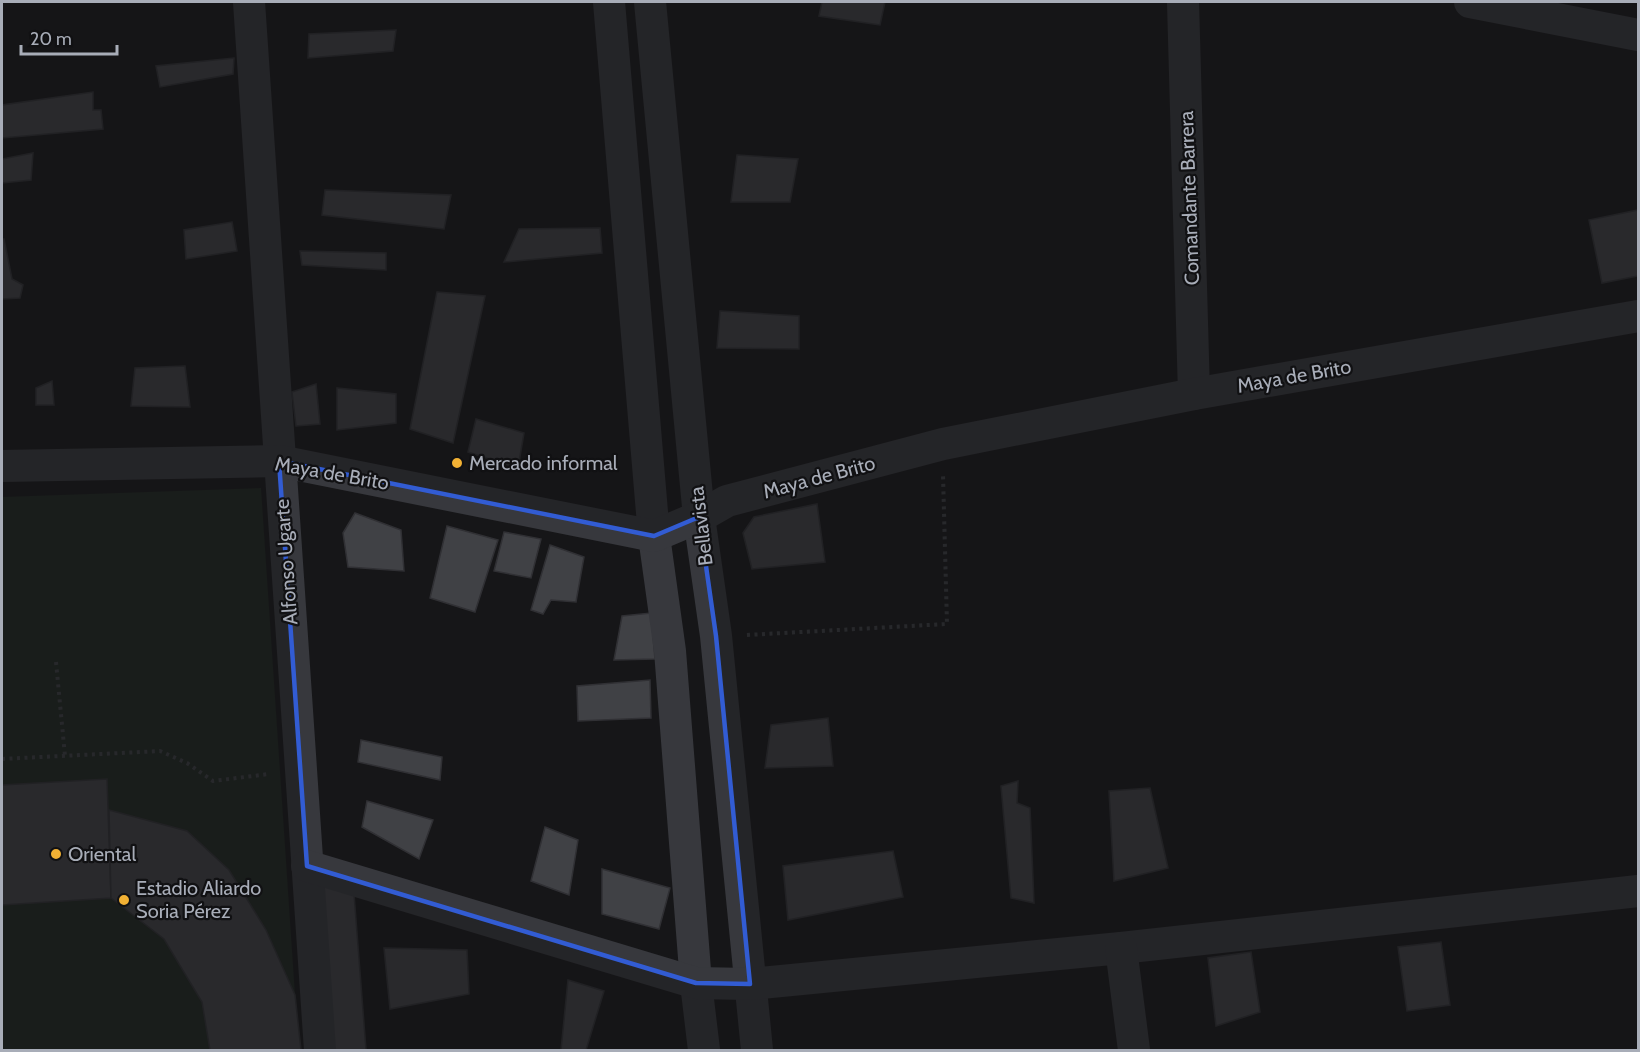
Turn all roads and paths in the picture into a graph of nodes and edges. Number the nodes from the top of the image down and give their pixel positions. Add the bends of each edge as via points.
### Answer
1 (249, 2) edge
2 (609, 2) edge
3 (650, 2) edge
4 (1183, 2) edge
5 (1475, 2) edge
6 (1638, 35) edge
7 (1638, 316) edge
8 (1194, 394) junction
9 (942, 444) junction
10 (279, 461) junction
11 (2, 466) edge
12 (699, 517) junction
13 (654, 536) junction
14 (716, 636) junction
15 (56, 662) dead end
16 (65, 756) junction
17 (2, 759) edge
18 (272, 774) dead end
19 (308, 866) junction
20 (1638, 891) edge
21 (1121, 948) junction
22 (696, 983) junction
23 (750, 984) junction
24 (320, 1050) edge
25 (704, 1050) edge
26 (757, 1050) edge
27 (1134, 1050) edge

1 - 10 street, Alfonso Ugarte
2 - 13 street
3 - 12 street, Bellavista
4 - 8 street, Comandante Barrera
5 - 6 street
7 - 8 street, Maya de Brito
8 - 9 street, Maya de Brito
9 - 12 street, Maya de Brito via 727,501
9 - 14 path via 947,624
10 - 11 street, Maya de Brito
10 - 13 street, Maya de Brito
10 - 19 street, Alfonso Ugarte
12 - 13 street, Maya de Brito
12 - 14 street, Bellavista
13 - 22 street via 670,651
14 - 23 street, Bellavista
15 - 16 path
16 - 17 path
16 - 18 path via 160,751 213,781
19 - 22 street
19 - 24 street, Alfonso Ugarte
20 - 21 street
21 - 23 street
21 - 27 street
22 - 23 street
22 - 25 street
23 - 26 street, Bellavista

